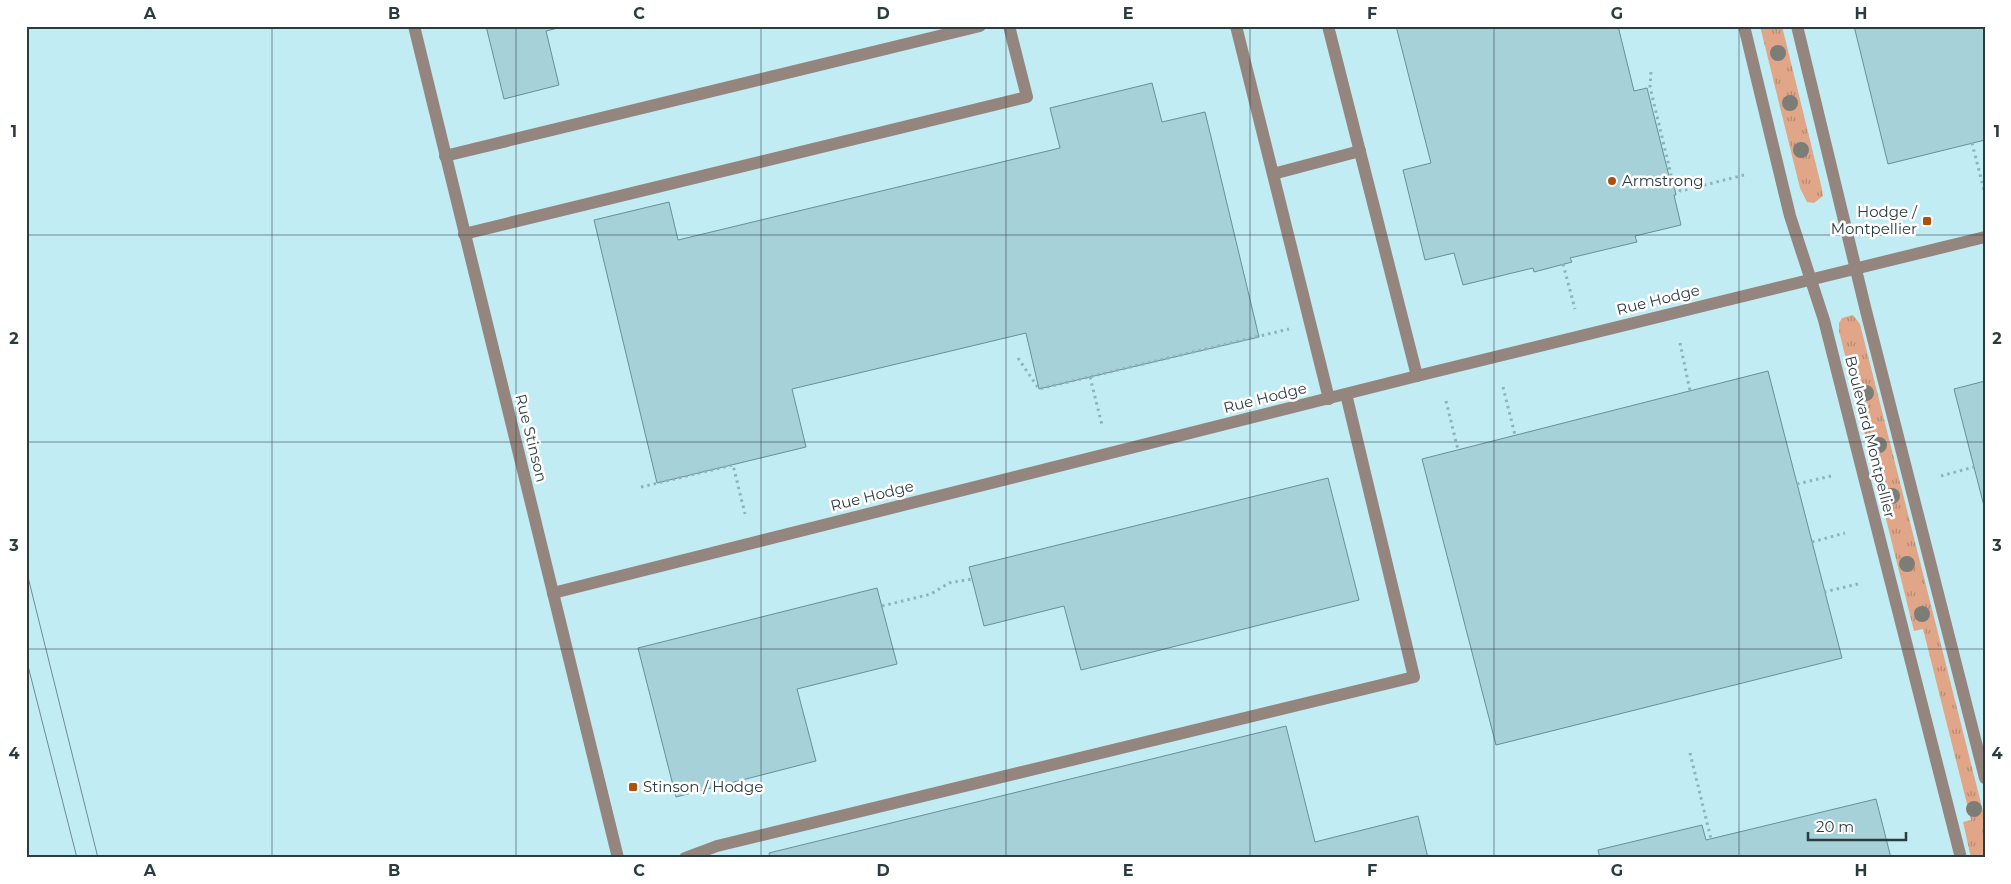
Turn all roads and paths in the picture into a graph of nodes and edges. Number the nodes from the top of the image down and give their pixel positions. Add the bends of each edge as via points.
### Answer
1 (414, 26) edge
2 (980, 26) edge
3 (1009, 26) edge
4 (1236, 26) edge
5 (1328, 26) edge
6 (1744, 26) edge
7 (1798, 26) edge
8 (1651, 72) dead end
9 (1972, 144) dead end
10 (1360, 151) junction
11 (445, 156) junction
12 (1273, 174) junction
13 (1744, 175) dead end
14 (1985, 194) edge
15 (464, 234) junction
16 (1985, 237) edge
17 (1563, 264) dead end
18 (1856, 268) junction
19 (1810, 279) junction
20 (1575, 309) dead end
21 (1310, 324) junction
22 (1680, 343) dead end
23 (1018, 358) dead end
24 (1417, 376) junction
25 (1090, 377) junction
26 (1503, 387) dead end
27 (1690, 391) dead end
28 (1346, 394) junction
29 (1329, 398) junction
30 (1446, 401) dead end
31 (1102, 425) dead end
32 (1515, 435) dead end
33 (1458, 450) dead end
34 (1974, 467) dead end
35 (1831, 476) dead end
36 (1941, 476) dead end
37 (1797, 484) dead end
38 (641, 487) dead end
39 (745, 514) dead end
40 (1845, 533) dead end
41 (1812, 542) dead end
42 (972, 579) dead end
43 (1858, 584) dead end
44 (1824, 592) dead end
45 (553, 593) junction
46 (882, 606) dead end
47 (1690, 753) dead end
48 (1985, 778) edge
49 (1711, 839) dead end
50 (618, 858) edge
51 (685, 858) edge
52 (1961, 858) edge

1 - 11 street, Rue Stinson
2 - 11 street
3 - 15 street via 1027,97
4 - 12 street
5 - 10 street
6 - 19 street, Boulevard Montpellier via 1790,216
7 - 18 street, Boulevard Montpellier
8 - 13 path via 1650,87 1674,187 1680,191
9 - 14 path
10 - 12 street
10 - 24 street
11 - 15 street, Rue Stinson
12 - 21 street
15 - 45 street, Rue Stinson
16 - 18 street, Rue Hodge
17 - 20 path
18 - 19 street, Rue Hodge
18 - 48 street, Boulevard Montpellier
19 - 24 street, Rue Hodge
19 - 52 street, Boulevard Montpellier via 1824,320
21 - 25 path
21 - 29 street
22 - 27 path
23 - 25 path via 1039,389
24 - 28 street, Rue Hodge
25 - 31 path
26 - 32 path
28 - 29 street, Rue Hodge
28 - 51 street via 1414,677 717,846
29 - 45 street, Rue Hodge
30 - 33 path
34 - 36 path
35 - 37 path
38 - 39 path via 733,465
40 - 41 path
42 - 46 path via 948,584 931,594
43 - 44 path
45 - 50 street, Rue Stinson
47 - 49 path

